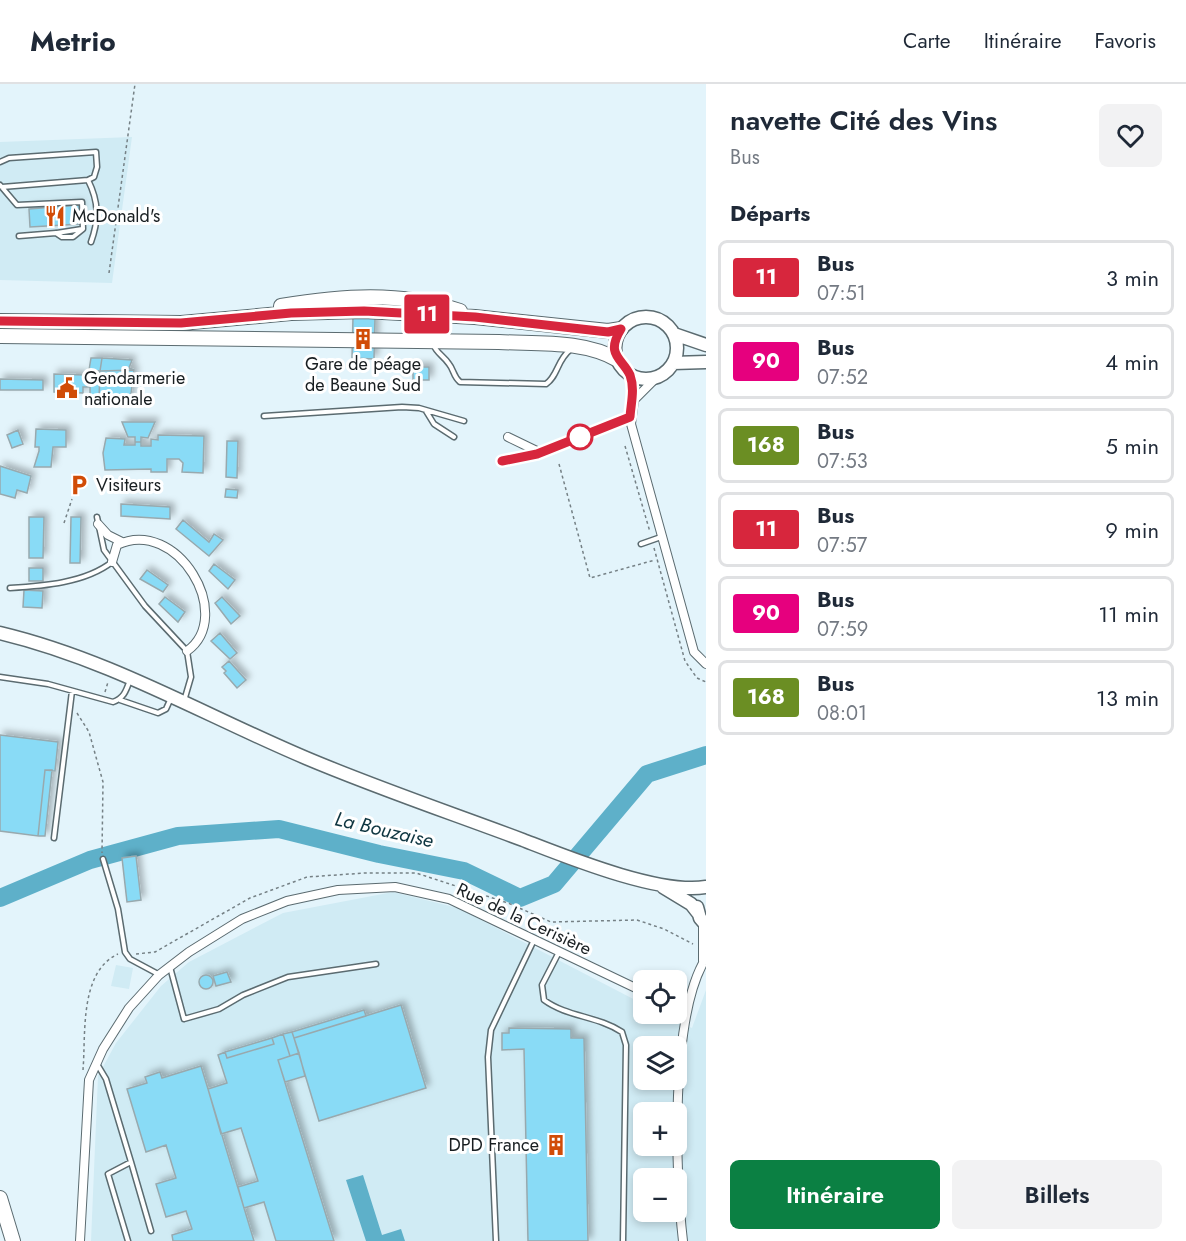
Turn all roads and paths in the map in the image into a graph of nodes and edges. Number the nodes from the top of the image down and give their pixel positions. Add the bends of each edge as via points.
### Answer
1 (135, 84) edge
2 (0, 162) edge
3 (88, 180) junction
4 (1, 186) edge
5 (19, 236) dead end
6 (91, 242) dead end
7 (109, 273) dead end
8 (0, 321) edge
9 (621, 329) junction
10 (0, 334) edge
11 (674, 334) junction
12 (433, 343) junction
13 (706, 345) edge
14 (575, 346) junction
15 (618, 360) junction
16 (706, 362) edge
17 (673, 363) junction
18 (629, 374) junction
19 (658, 376) junction
20 (634, 400) junction
21 (425, 411) junction
22 (264, 416) dead end
23 (630, 417) junction
24 (464, 421) dead end
25 (454, 437) dead end
26 (508, 437) dead end
27 (625, 446) dead end
28 (539, 452) junction
29 (502, 461) dead end
30 (559, 464) dead end
31 (72, 499) dead end
32 (98, 520) joint
33 (64, 523) dead end
34 (662, 537) junction
35 (652, 541) junction
36 (122, 542) junction
37 (641, 544) dead end
38 (656, 560) junction
39 (112, 562) junction
40 (10, 588) dead end
41 (0, 633) edge
42 (187, 651) junction
43 (706, 664) edge
44 (131, 676) junction
45 (0, 677) edge
46 (706, 682) edge
47 (72, 691) junction
48 (172, 696) junction
49 (120, 700) junction
50 (184, 702) junction
51 (70, 705) junction
52 (54, 838) dead end
53 (103, 860) joint
54 (657, 883) junction
55 (706, 887) edge
56 (702, 920) edge
57 (534, 940) junction
58 (705, 940) edge
59 (559, 952) junction
60 (126, 954) junction
61 (705, 960) edge
62 (376, 964) dead end
63 (170, 966) junction
64 (159, 975) junction
65 (633, 987) edge
66 (688, 1005) joint
67 (97, 1063) junction
68 (88, 1080) junction
69 (131, 1162) junction
70 (0, 1198) edge
71 (152, 1231) dead end
72 (13, 1241) edge
73 (80, 1241) edge
74 (128, 1241) edge
75 (496, 1241) edge
76 (623, 1241) edge
77 (683, 1241) edge

1 - 7 path
2 - 3 lane via 9,158 96,152 97,167 94,177
3 - 4 lane
3 - 6 lane via 97,198 97,226
4 - 5 lane via 17,205 82,202 83,229 73,237 56,233
8 - 9 highway via 149,324 364,311 475,317 608,332
9 - 11 main road via 634,319 649,317 664,322
9 - 15 main road via 615,348
10 - 12 highway via 394,339
11 - 13 main road
11 - 17 main road via 677,349
12 - 14 highway
12 - 14 lane via 460,382 522,384 546,384 560,359
14 - 15 highway
15 - 18 main road
16 - 17 main road
17 - 19 main road
18 - 19 main road
18 - 20 street
19 - 20 street
20 - 23 street
21 - 22 lane via 402,407
21 - 24 lane
21 - 25 lane via 434,424
23 - 28 street
23 - 34 street
26 - 28 street
27 - 35 path
28 - 29 street
30 - 38 path via 590,578
31 - 33 path
32 - 36 street via 108,535
32 - 39 lane via 101,545
34 - 35 lane
34 - 43 street via 694,652
35 - 37 lane
35 - 38 path
36 - 39 street via 114,548
36 - 42 street via 140,540 166,546 185,562 194,577 205,620 199,639
38 - 46 path via 685,661 697,678
39 - 40 lane via 96,572 61,581
39 - 42 lane via 145,606
41 - 44 main road via 92,660
42 - 50 lane via 191,676
44 - 48 main road
44 - 49 lane
45 - 47 lane
47 - 49 lane via 113,702
47 - 51 lane
48 - 49 lane via 166,709 158,713
48 - 50 main road
50 - 54 main road via 307,758 562,855
51 - 52 lane
51 - 53 path via 89,732 103,782
53 - 60 lane
54 - 55 main road
54 - 56 main road via 691,904
55 - 56 main road via 698,898
56 - 58 street
57 - 59 street, Rue de la Cerisière
57 - 63 street, Rue de la Cerisière via 449,899 395,887 338,890 287,901 242,919
57 - 75 lane via 491,1030 488,1057
58 - 60 path via 697,939 694,945 637,920 551,922 508,903 416,873 365,873 307,877 250,898 155,952
58 - 61 street
59 - 65 street, Rue de la Cerisière
59 - 76 lane via 542,985 544,1000 554,1007 608,1022 622,1032 626,1045
60 - 64 lane
60 - 68 path via 109,959 93,983 88,1000 83,1070
61 - 66 street
62 - 63 lane via 288,977 243,995 219,1010 184,1019
63 - 64 street, Rue de la Cerisière
64 - 67 street, Rue de la Cerisière via 129,1008
66 - 77 street via 677,1156
67 - 68 street, Rue de la Cerisière
67 - 69 lane via 106,1079
68 - 73 street, Rue de la Cerisière
69 - 71 lane
69 - 74 lane via 108,1174
70 - 72 highway

